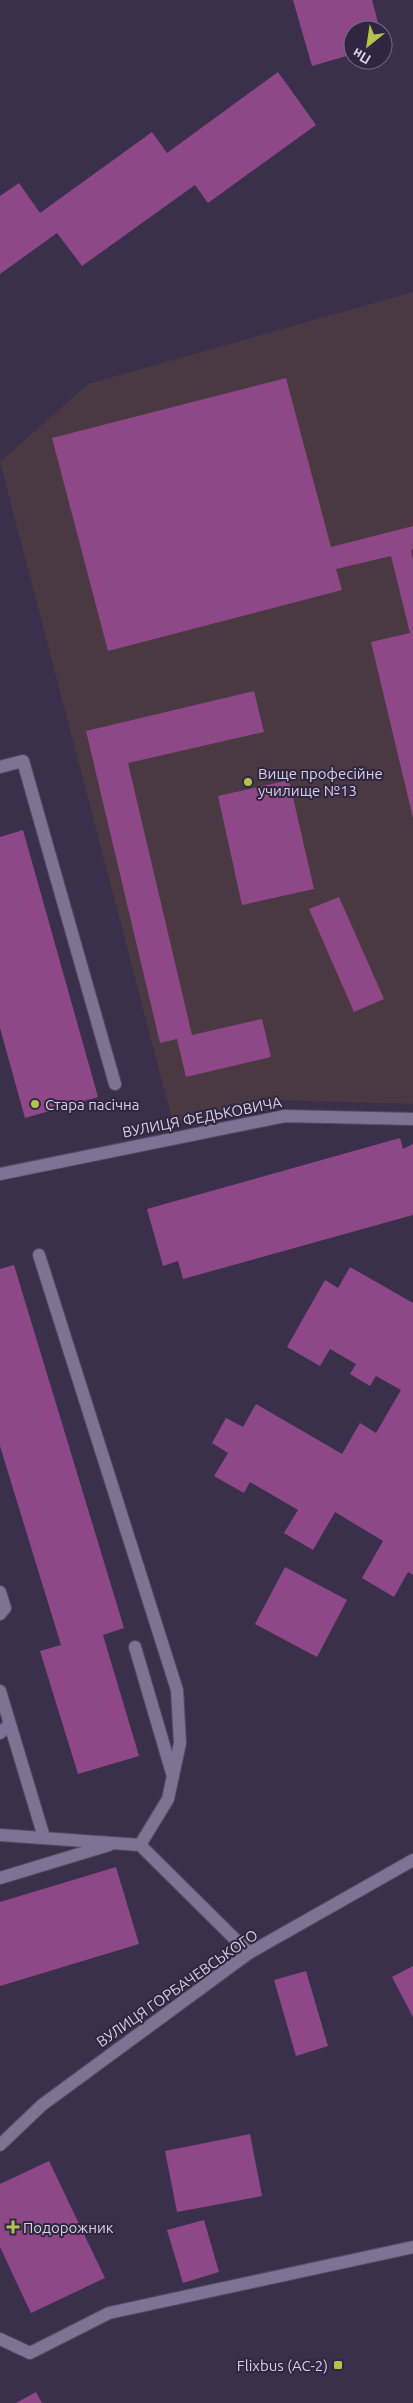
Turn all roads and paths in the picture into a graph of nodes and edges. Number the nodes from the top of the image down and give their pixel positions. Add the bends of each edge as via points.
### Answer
1 (0, 767) edge
2 (115, 1084) dead end
3 (413, 1119) edge
4 (0, 1174) edge
5 (38, 1255) dead end
6 (0, 1592) edge
7 (0, 1614) edge
8 (135, 1647) dead end
9 (0, 1692) edge
10 (5, 1728) edge
11 (173, 1775) junction
12 (0, 1835) edge
13 (44, 1837) junction
14 (116, 1843) junction
15 (140, 1845) junction
16 (413, 1860) edge
17 (0, 1878) edge
18 (249, 1953) junction
19 (0, 2145) edge
20 (413, 2248) edge
21 (0, 2339) edge

1 - 2 street via 23,761
3 - 4 street, ВУЛИЦЯ ФЕДЬКОВИЧА via 285,1116
5 - 11 street via 178,1690 180,1743
6 - 7 street via 5,1608
8 - 11 street
9 - 10 street
10 - 13 street
11 - 15 street via 168,1799
12 - 13 street
13 - 14 street
14 - 15 street
14 - 17 street
15 - 18 street
16 - 18 street, ВУЛИЦЯ ГОРБАЧЕВСЬКОГО
18 - 19 street, ВУЛИЦЯ ГОРБАЧЕВСЬКОГО via 42,2105
20 - 21 street via 109,2313 30,2352

